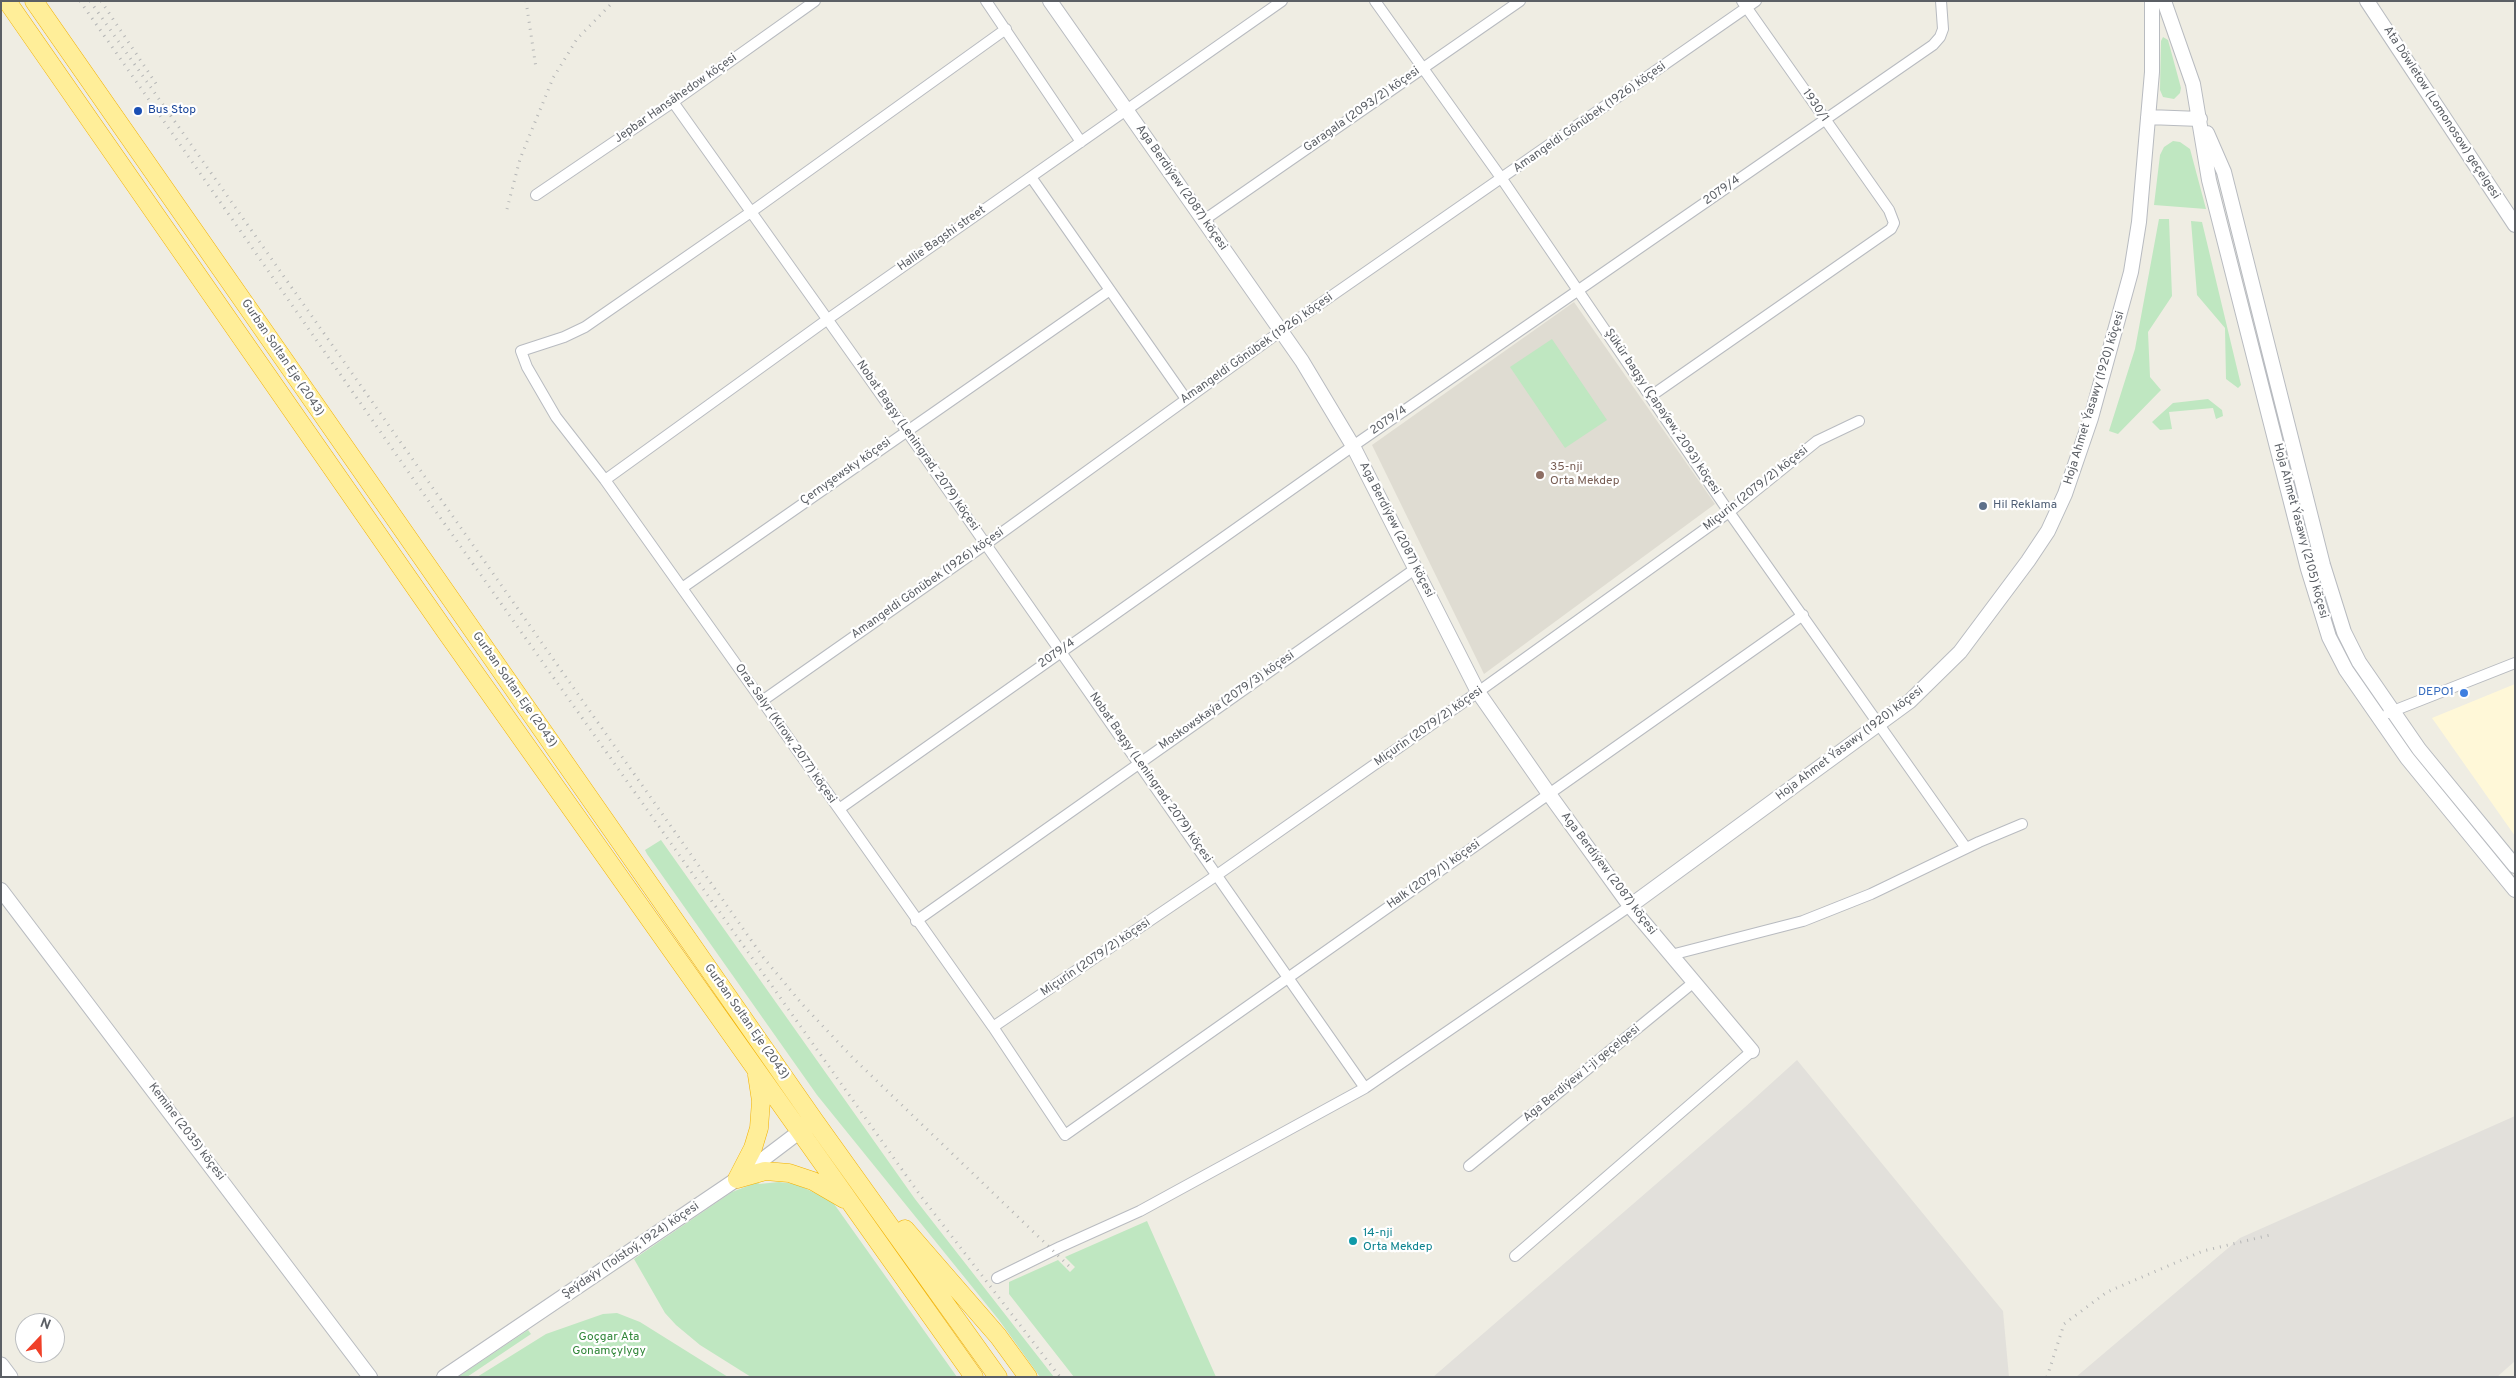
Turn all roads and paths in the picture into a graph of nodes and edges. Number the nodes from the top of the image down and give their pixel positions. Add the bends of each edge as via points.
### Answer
1 (7, 1) edge
2 (34, 1) edge
3 (815, 1) edge
4 (986, 1) edge
5 (1050, 1) edge
6 (1282, 1) edge
7 (1375, 1) edge
8 (1520, 1) edge
9 (1756, 1) edge
10 (1941, 1) edge
11 (2152, 1) edge
12 (2164, 1) edge
13 (2367, 1) edge
14 (1744, 5) edge
15 (1006, 29) junction
16 (1422, 68) junction
17 (673, 102) junction
18 (1126, 110) junction
19 (2148, 117) junction
20 (1825, 119) junction
21 (2200, 119) junction
22 (1081, 142) junction
23 (1031, 177) junction
24 (1502, 179) junction
25 (536, 195) dead end
26 (751, 212) junction
27 (1204, 220) junction
28 (2515, 225) edge
29 (1110, 290) junction
30 (1579, 291) junction
31 (828, 319) junction
32 (1281, 331) junction
33 (1651, 396) junction
34 (1186, 399) junction
35 (1860, 421) dead end
36 (906, 430) junction
37 (1352, 446) junction
38 (605, 480) junction
39 (1729, 512) junction
40 (986, 544) junction
41 (1415, 569) junction
42 (682, 588) junction
43 (1802, 615) junction
44 (1061, 651) junction
45 (2515, 664) edge
46 (1478, 692) junction
47 (762, 701) junction
48 (2393, 711) junction
49 (2378, 718) junction
50 (1880, 723) junction
51 (1139, 762) junction
52 (1549, 794) junction
53 (839, 810) junction
54 (2022, 824) dead end
55 (1966, 848) junction
56 (2515, 866) edge
57 (1217, 875) junction
58 (1, 890) edge
59 (2515, 890) edge
60 (1630, 906) junction
61 (916, 921) junction
62 (1671, 955) junction
63 (1289, 978) junction
64 (1694, 982) junction
65 (993, 1028) junction
66 (1752, 1051) joint
67 (755, 1067) junction
68 (1365, 1088) junction
69 (814, 1120) junction
70 (799, 1132) junction
71 (1065, 1135) joint
72 (839, 1153) junction
73 (1469, 1166) dead end
74 (737, 1179) junction
75 (849, 1201) junction
76 (1515, 1256) dead end
77 (996, 1278) dead end
78 (1, 1365) edge
79 (10, 1377) edge
80 (370, 1377) edge
81 (444, 1377) edge
82 (974, 1377) edge
83 (998, 1377) edge
84 (1028, 1377) edge

1 - 67 highway, Gurban Soltan Eje (2043)
2 - 69 highway, Gurban Soltan Eje (2043)
3 - 17 street, Jepbar Hansähedow köçesi
4 - 15 street
5 - 18 street, Aga Berdiýew (2087) köçesi
6 - 18 street, Hallie Bagshi street
7 - 16 street, Şükür bagşy (Çapaýew, 2093) köçesi
8 - 16 street, Garagala (2093/2) köçesi
9 - 14 street, Amangeldi Gönübek (1926) köçesi
10 - 20 street, 2079/4 / 2079/4 via 1944,19 1940,36 1924,52
11 - 19 street via 2153,46
12 - 21 street, Hoja Ahmet Ýasawy (2105) köçesi via 2190,74
13 - 28 street, Ata Döwletow (Lomonosow) geçelgesi
14 - 20 street, 1930/1
14 - 24 street, Amangeldi Gönübek (1926) köçesi
15 - 22 street
15 - 26 street
16 - 24 street, Şükür bagşy (Çapaýew, 2093) köçesi
16 - 27 street, Garagala (2093/2) köçesi
17 - 25 street, Jepbar Hansähedow köçesi
17 - 26 street, Nobat Bagşy (Leningrad, 2079) köçesi
18 - 22 street, Hallie Bagshi street
18 - 27 street, Aga Berdiýew (2087) köçesi
19 - 21 street
19 - 50 street, Hoja Ahmet Ýasawy (1920) köçesi via 2132,272 2103,378 2056,515 2028,561 1960,652 1910,701
20 - 30 street, 2079/4 / 2079/4
20 - 33 street, 1930/1 via 1889,210 1894,223 1891,229
21 - 48 street, Hoja Ahmet Ýasawy (2105) köçesi via 2224,172 2323,565 2344,632 2359,662
21 - 49 street, Hoja Ahmet Ýasawy (2105) köçesi via 2209,180 2308,569 2337,654
22 - 23 street, Hallie Bagshi street
23 - 29 street
23 - 31 street, Hallie Bagshi street
24 - 30 street, Şükür bagşy (Çapaýew, 2093) köçesi
24 - 32 street, Amangeldi Gönübek (1926) köçesi
26 - 31 street, Nobat Bagşy (Leningrad, 2079) köçesi
26 - 38 street, Oraz Salyr (Kirow, 2077) köçesi via 585,327 521,351 556,417
27 - 32 street, Aga Berdiýew (2087) köçesi
29 - 34 street
29 - 36 street, Çernyşewsky köçesi
30 - 33 street, Şükür bagşy (Çapaýew, 2093) köçesi
30 - 37 street, 2079/4 / 2079/4
31 - 36 street, Nobat Bagşy (Leningrad, 2079) köçesi
31 - 38 street, Hallie Bagshi street
32 - 34 street, Amangeldi Gönübek (1926) köçesi
32 - 37 street, Aga Berdiýew (2087) köçesi
33 - 39 street, Şükür bagşy (Çapaýew, 2093) köçesi
34 - 40 street, Amangeldi Gönübek (1926) köçesi
35 - 39 street, Miçurin (2079/2) köçesi via 1817,442
36 - 40 street, Nobat Bagşy (Leningrad, 2079) köçesi
36 - 42 street, Çernyşewsky köçesi
37 - 41 street, Aga Berdiýew (2087) köçesi
37 - 44 street, 2079/4 / 2079/4
38 - 42 street, Oraz Salyr (Kirow, 2077) köçesi
39 - 43 street, Şükür bagşy (Çapaýew, 2093) köçesi
39 - 46 street, Miçurin (2079/2) köçesi
40 - 44 street, Nobat Bagşy (Leningrad, 2079) köçesi
40 - 47 street, Amangeldi Gönübek (1926) köçesi
41 - 46 street, Aga Berdiýew (2087) köçesi
41 - 51 street, Moskowskaýa (2079/3) köçesi
42 - 47 street, Oraz Salyr (Kirow, 2077) köçesi
43 - 50 street, Şükür bagşy (Çapaýew, 2093) köçesi
43 - 52 street, Halk (2079/1) köçesi
44 - 51 street, Nobat Bagşy (Leningrad, 2079) köçesi
44 - 53 street, 2079/4 / 2079/4
45 - 48 street
46 - 52 street, Aga Berdiýew (2087) köçesi
46 - 57 street, Miçurin (2079/2) köçesi
47 - 53 street, Oraz Salyr (Kirow, 2077) köçesi
48 - 49 street
48 - 56 street, Hoja Ahmet Ýasawy (2105) köçesi
49 - 59 street, Hoja Ahmet Ýasawy (2105) köçesi
50 - 55 street, Şükür bagşy (Çapaýew, 2093) köçesi
50 - 60 street, Hoja Ahmet Ýasawy (1920) köçesi
51 - 57 street, Nobat Bagşy (Leningrad, 2079) köçesi
51 - 61 street, Moskowskaýa (2079/3) köçesi
52 - 60 street, Aga Berdiýew (2087) köçesi
52 - 63 street, Halk (2079/1) köçesi
53 - 61 street, Oraz Salyr (Kirow, 2077) köçesi
54 - 55 street
55 - 62 street via 1879,890 1803,921
57 - 63 street, Nobat Bagşy (Leningrad, 2079) köçesi
57 - 65 street, Miçurin (2079/2) köçesi
58 - 80 street, Kemine (2035) köçesi
60 - 62 street, Aga Berdiýew (2087) köçesi
60 - 68 street
61 - 65 street, Oraz Salyr (Kirow, 2077) köçesi
62 - 64 street, Aga Berdiýew (2087) köçesi
63 - 68 street, Nobat Bagşy (Leningrad, 2079) köçesi
63 - 71 street, Halk (2079/1) köçesi
64 - 66 street, Aga Berdiýew (2087) köçesi
64 - 73 street, Aga Berdiýew 1-ji geçelgesi
65 - 71 street, Oraz Salyr (Kirow, 2077) köçesi
66 - 76 street
67 - 70 highway, Gurban Soltan Eje (2043)
67 - 74 highway via 761,1092 759,1128
68 - 77 street via 1140,1211
69 - 70 street, Şeýdaýy (Tolstoý, 1924) köçesi
69 - 72 highway, Gurban Soltan Eje (2043)
70 - 74 street, Şeýdaýy (Tolstoý, 1924) köçesi
70 - 75 highway, Gurban Soltan Eje (2043)
72 - 83 highway, Gurban Soltan Eje (2043)
72 - 84 highway via 998,1336
74 - 75 highway, Gurban Soltan Eje (2043) via 765,1171 789,1173
74 - 81 street, Şeýdaýy (Tolstoý, 1924) köçesi
75 - 82 highway, Gurban Soltan Eje (2043)
78 - 79 main road

